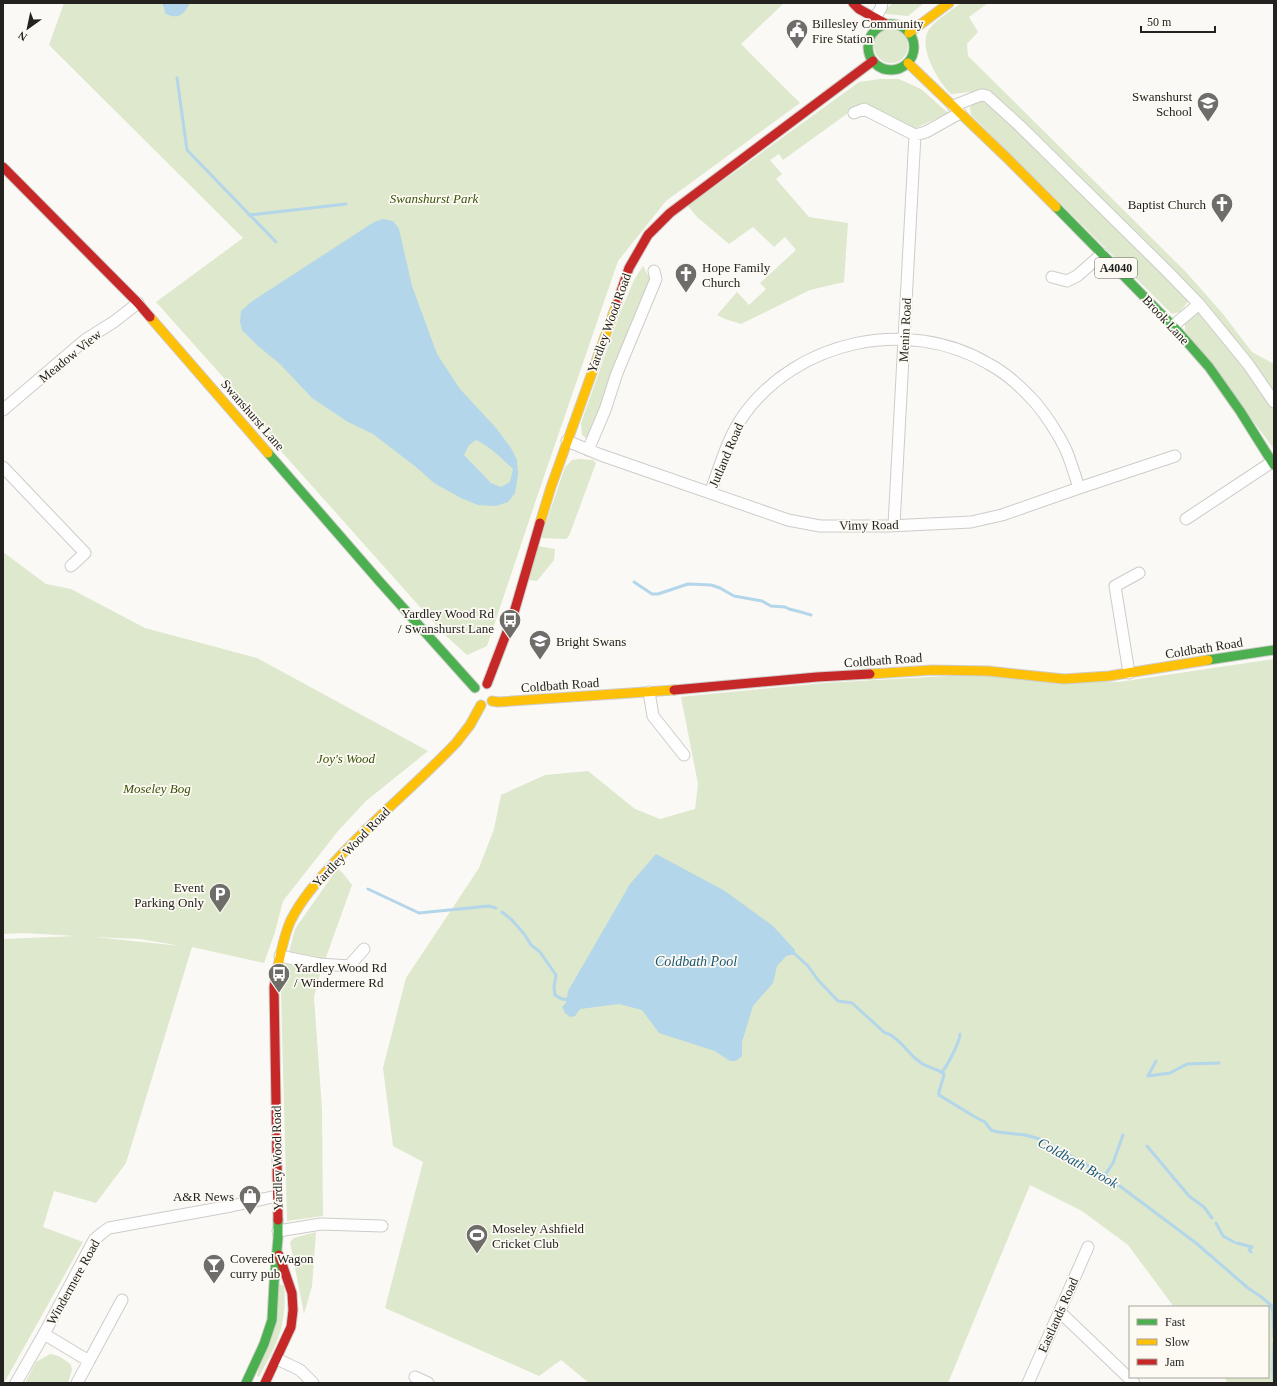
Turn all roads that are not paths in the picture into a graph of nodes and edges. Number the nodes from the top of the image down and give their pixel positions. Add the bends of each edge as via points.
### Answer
1 (882, 3) edge
2 (949, 3) edge
3 (856, 6) edge
4 (875, 18) junction
5 (886, 24) junction
6 (910, 33) junction
7 (870, 38) junction
8 (873, 61) junction
9 (908, 63) junction
10 (956, 109) junction
11 (854, 113) dead end
12 (915, 135) junction
13 (3, 167) edge
14 (1102, 254) junction
15 (654, 271) dead end
16 (1052, 278) dead end
17 (138, 303) junction
18 (1198, 304) junction
19 (1173, 326) junction
20 (904, 338) junction
21 (1274, 402) edge
22 (3, 410) edge
23 (567, 441) junction
24 (588, 450) junction
25 (1175, 456) dead end
26 (1273, 464) edge
27 (3, 467) edge
28 (1079, 488) junction
29 (710, 493) junction
30 (1186, 519) dead end
31 (894, 525) junction
32 (70, 566) dead end
33 (1139, 573) dead end
34 (1274, 650) edge
35 (1129, 673) junction
36 (487, 684) junction
37 (475, 688) junction
38 (649, 692) junction
39 (492, 701) junction
40 (481, 705) junction
41 (684, 755) dead end
42 (364, 950) dead end
43 (280, 956) junction
44 (277, 1196) junction
45 (382, 1226) dead end
46 (278, 1231) junction
47 (1088, 1247) dead end
48 (278, 1251) junction
49 (122, 1300) dead end
50 (1060, 1312) junction
51 (44, 1334) junction
52 (277, 1359) junction
53 (89, 1361) junction
54 (415, 1377) dead end
55 (248, 1380) edge
56 (16, 1383) edge
57 (77, 1383) edge
58 (265, 1383) edge
59 (313, 1383) edge
60 (428, 1383) edge
61 (1028, 1383) edge
62 (1134, 1383) edge

1 - 4 street
2 - 6 main road
3 - 4 main road
3 - 7 main road via 867,26
4 - 5 main road
5 - 6 main road via 899,25
5 - 7 main road via 876,29
6 - 9 main road via 914,48
7 - 8 main road via 868,50
8 - 9 main road via 890,70
8 - 23 main road, Yardley Wood Road via 670,213 648,235 629,268
9 - 10 main road, Brook Lane / A4040
10 - 12 street via 926,132
10 - 14 main road, Brook Lane / A4040
10 - 18 street via 980,95 987,96
11 - 12 street via 864,109
12 - 20 street, Menin Road
13 - 17 main road, Swanshurst Lane
14 - 16 street via 1077,276 1067,281
14 - 19 main road, Brook Lane / A4040
15 - 24 street, Yardley Wood Road via 656,279
17 - 22 street, Meadow View via 85,340
17 - 37 main road, Swanshurst Lane
18 - 19 street
18 - 21 street via 1248,364
19 - 26 main road, Brook Lane / A4040 via 1209,367
20 - 28 street, Jutland Road via 932,342 964,352 989,364 1009,379 1031,398 1050,422 1066,450
20 - 29 street, Jutland Road via 864,341 836,348 811,358 773,384 752,405 733,432
20 - 31 street, Menin Road
23 - 24 street, Vimy Road
23 - 36 main road, Yardley Wood Road via 513,616
24 - 29 street, Vimy Road
25 - 28 street, Vimy Road
26 - 30 street
27 - 32 street via 85,553
28 - 31 street, Vimy Road via 1002,515 971,522
29 - 31 street, Vimy Road via 788,520 820,526
33 - 35 street via 1115,586
34 - 35 main road, Coldbath Road
35 - 38 main road, Coldbath Road via 1064,679 988,670 932,670
36 - 37 main road
36 - 39 main road via 495,692
37 - 40 main road via 474,699
38 - 39 main road, Coldbath Road
38 - 41 street via 653,716
39 - 40 main road via 487,705
40 - 43 main road, Yardley Wood Road via 456,744 351,844 309,891 288,927
42 - 43 street via 349,966 320,964
43 - 44 main road, Yardley Wood Road via 274,987
44 - 46 main road, Yardley Wood Road
44 - 51 street, Windermere Road via 109,1228 94,1240
45 - 46 street via 321,1224
46 - 48 main road, Yardley Wood Road
47 - 50 street, Eastlands Road
48 - 52 main road, Yardley Wood Road via 292,1293 293,1310 291,1327
48 - 55 main road, Yardley Wood Road via 272,1319
49 - 53 street
50 - 61 street, Eastlands Road
50 - 62 street
51 - 53 street
51 - 56 street, Windermere Road
52 - 58 main road, Yardley Wood Road
52 - 59 street via 300,1370
53 - 57 street
54 - 60 street
55 - 58 main road

